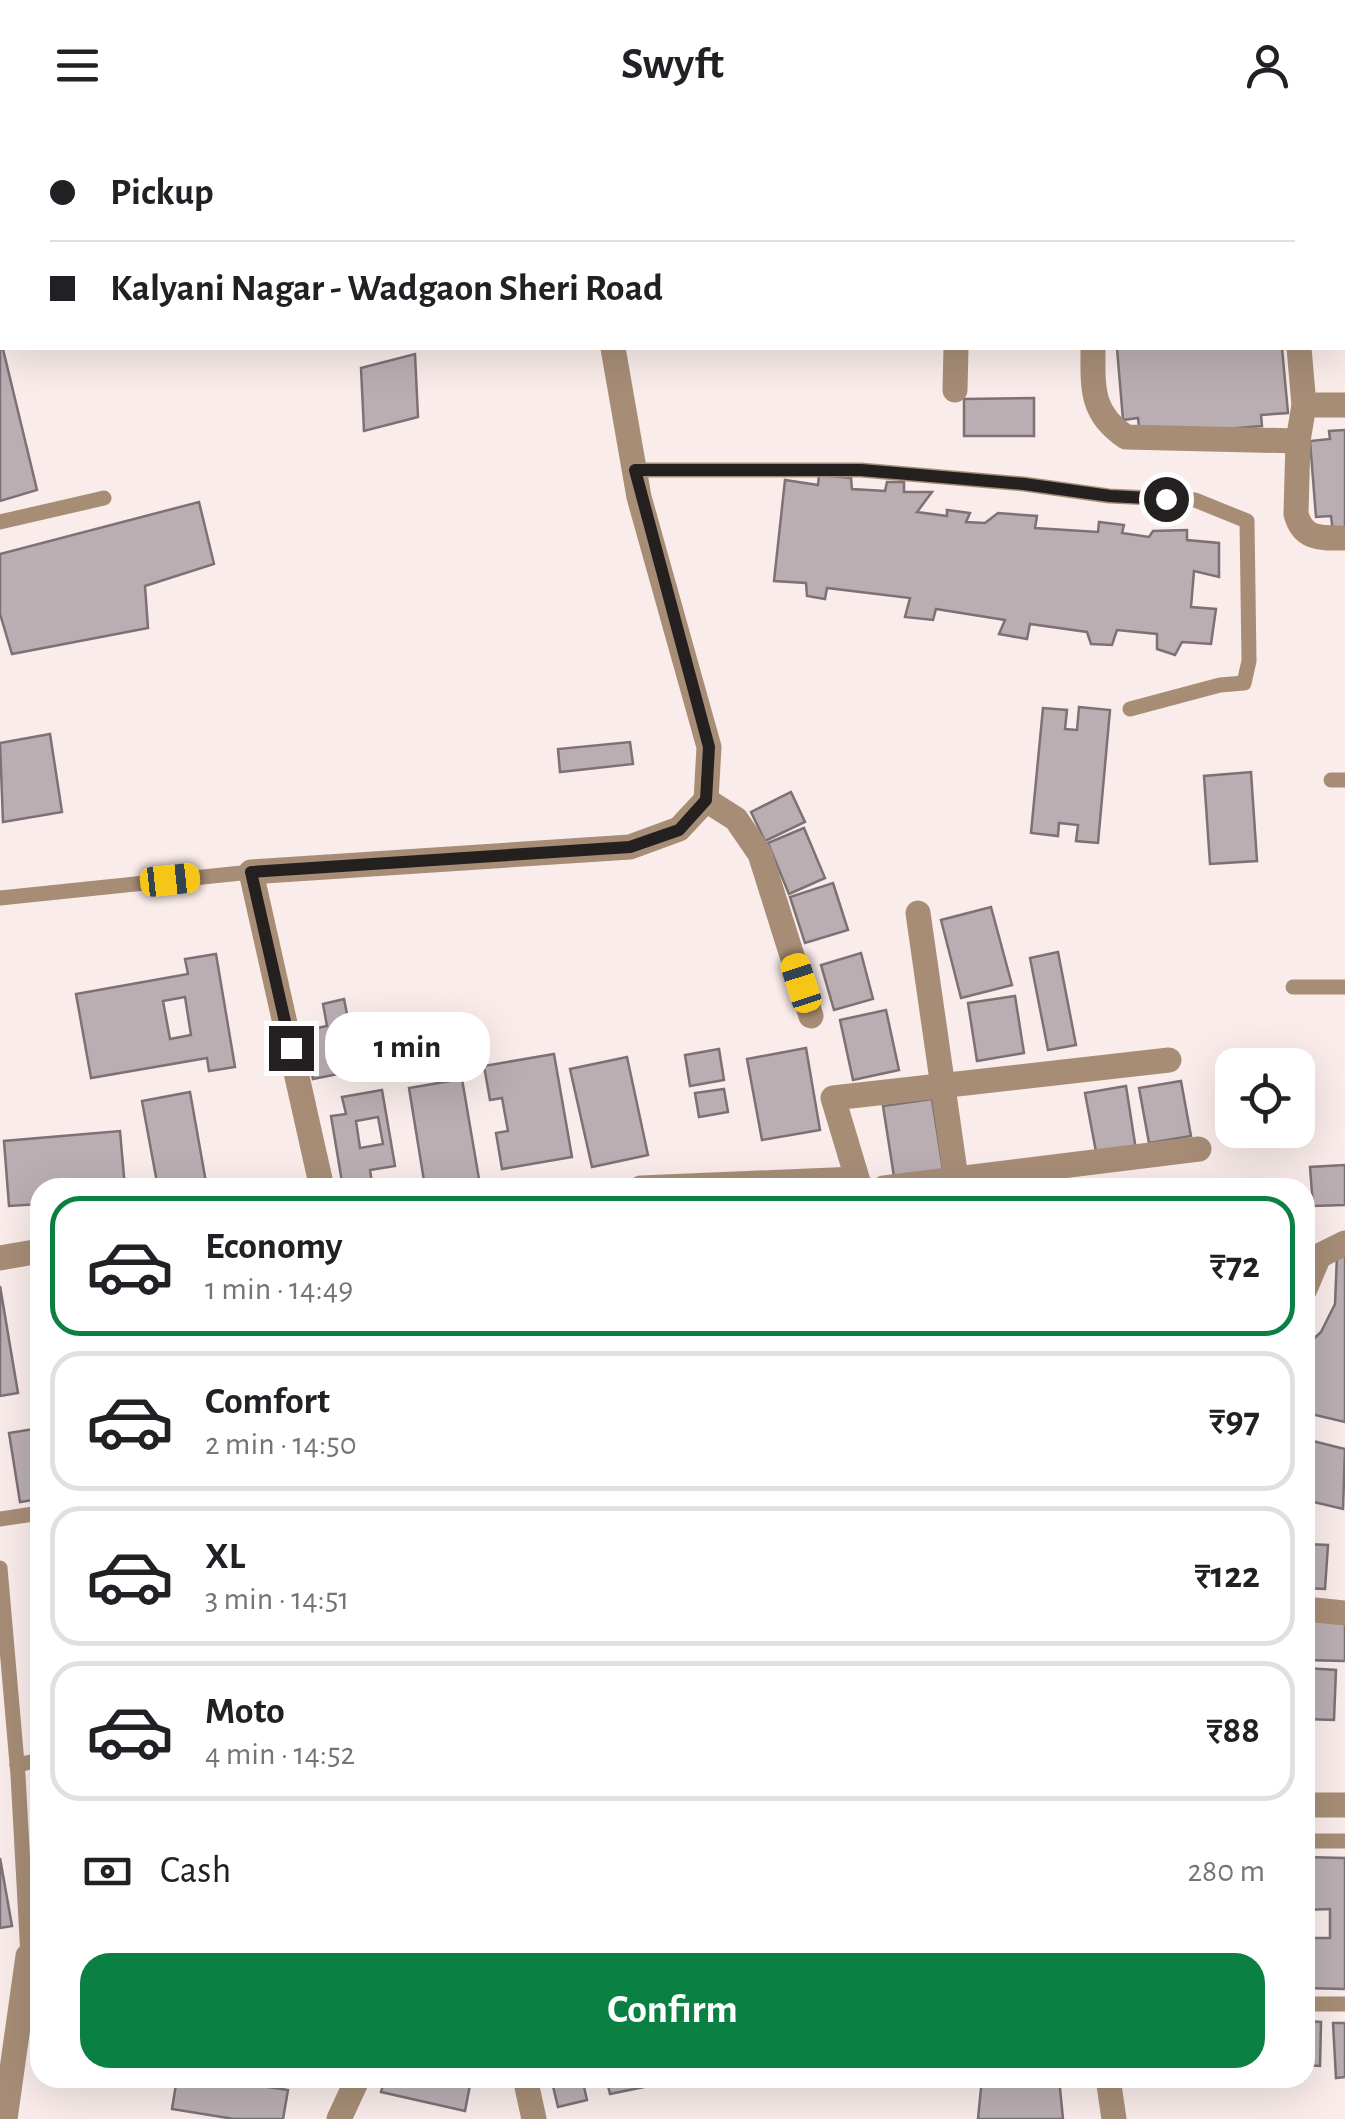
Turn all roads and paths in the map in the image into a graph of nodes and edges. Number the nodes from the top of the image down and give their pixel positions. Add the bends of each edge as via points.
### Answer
1 (613, 350) edge
2 (956, 350) edge
3 (1093, 350) edge
4 (1299, 350) edge
5 (954, 390) dead end
6 (1304, 405) junction
7 (1345, 405) edge
8 (1298, 441) junction
9 (635, 470) junction
10 (104, 498) dead end
11 (0, 522) edge
12 (1345, 538) edge
13 (1130, 709) dead end
14 (706, 800) junction
15 (251, 872) junction
16 (0, 898) edge
17 (918, 913) dead end
18 (1293, 987) dead end
19 (1345, 987) edge
20 (811, 1016) dead end
21 (1170, 1060) dead end
22 (944, 1086) junction
23 (1199, 1148) dead end
24 (320, 1178) edge
25 (856, 1178) edge
26 (956, 1178) joint
27 (1345, 1242) edge
28 (30, 1253) edge
29 (0, 1258) edge
30 (1315, 1265) edge
31 (30, 1515) edge
32 (0, 1520) edge
33 (0, 1568) edge
34 (1315, 1610) edge
35 (1345, 1613) edge
36 (30, 1762) edge
37 (18, 1765) junction
38 (1315, 1805) edge
39 (1345, 1805) edge
40 (1315, 1841) edge
41 (1345, 1842) edge
42 (28, 1956) joint
43 (1315, 2004) edge
44 (1345, 2004) edge
45 (354, 2088) edge
46 (527, 2088) edge
47 (1109, 2088) edge
48 (5, 2119) edge
49 (340, 2119) edge
50 (534, 2119) edge
51 (1114, 2119) edge

1 - 9 street
2 - 5 street
3 - 8 street via 1094,396 1108,424 1126,437
4 - 6 street
6 - 7 street
6 - 8 street
8 - 12 street via 1299,524 1316,538
9 - 13 lane via 861,470 1194,500 1247,521 1244,683
9 - 14 street via 709,747
10 - 11 lane
14 - 15 street via 679,830 630,847
14 - 20 street via 736,819 760,854
15 - 16 lane
15 - 24 street
17 - 22 street
18 - 19 lane
21 - 22 street
22 - 25 street via 832,1098
22 - 26 street
23 - 26 street
27 - 30 street
28 - 29 street
31 - 32 lane
33 - 37 lane
34 - 35 street
36 - 37 lane
37 - 42 lane
38 - 39 street
40 - 41 lane
42 - 48 street
43 - 44 lane
45 - 49 street
46 - 50 street
47 - 51 street

